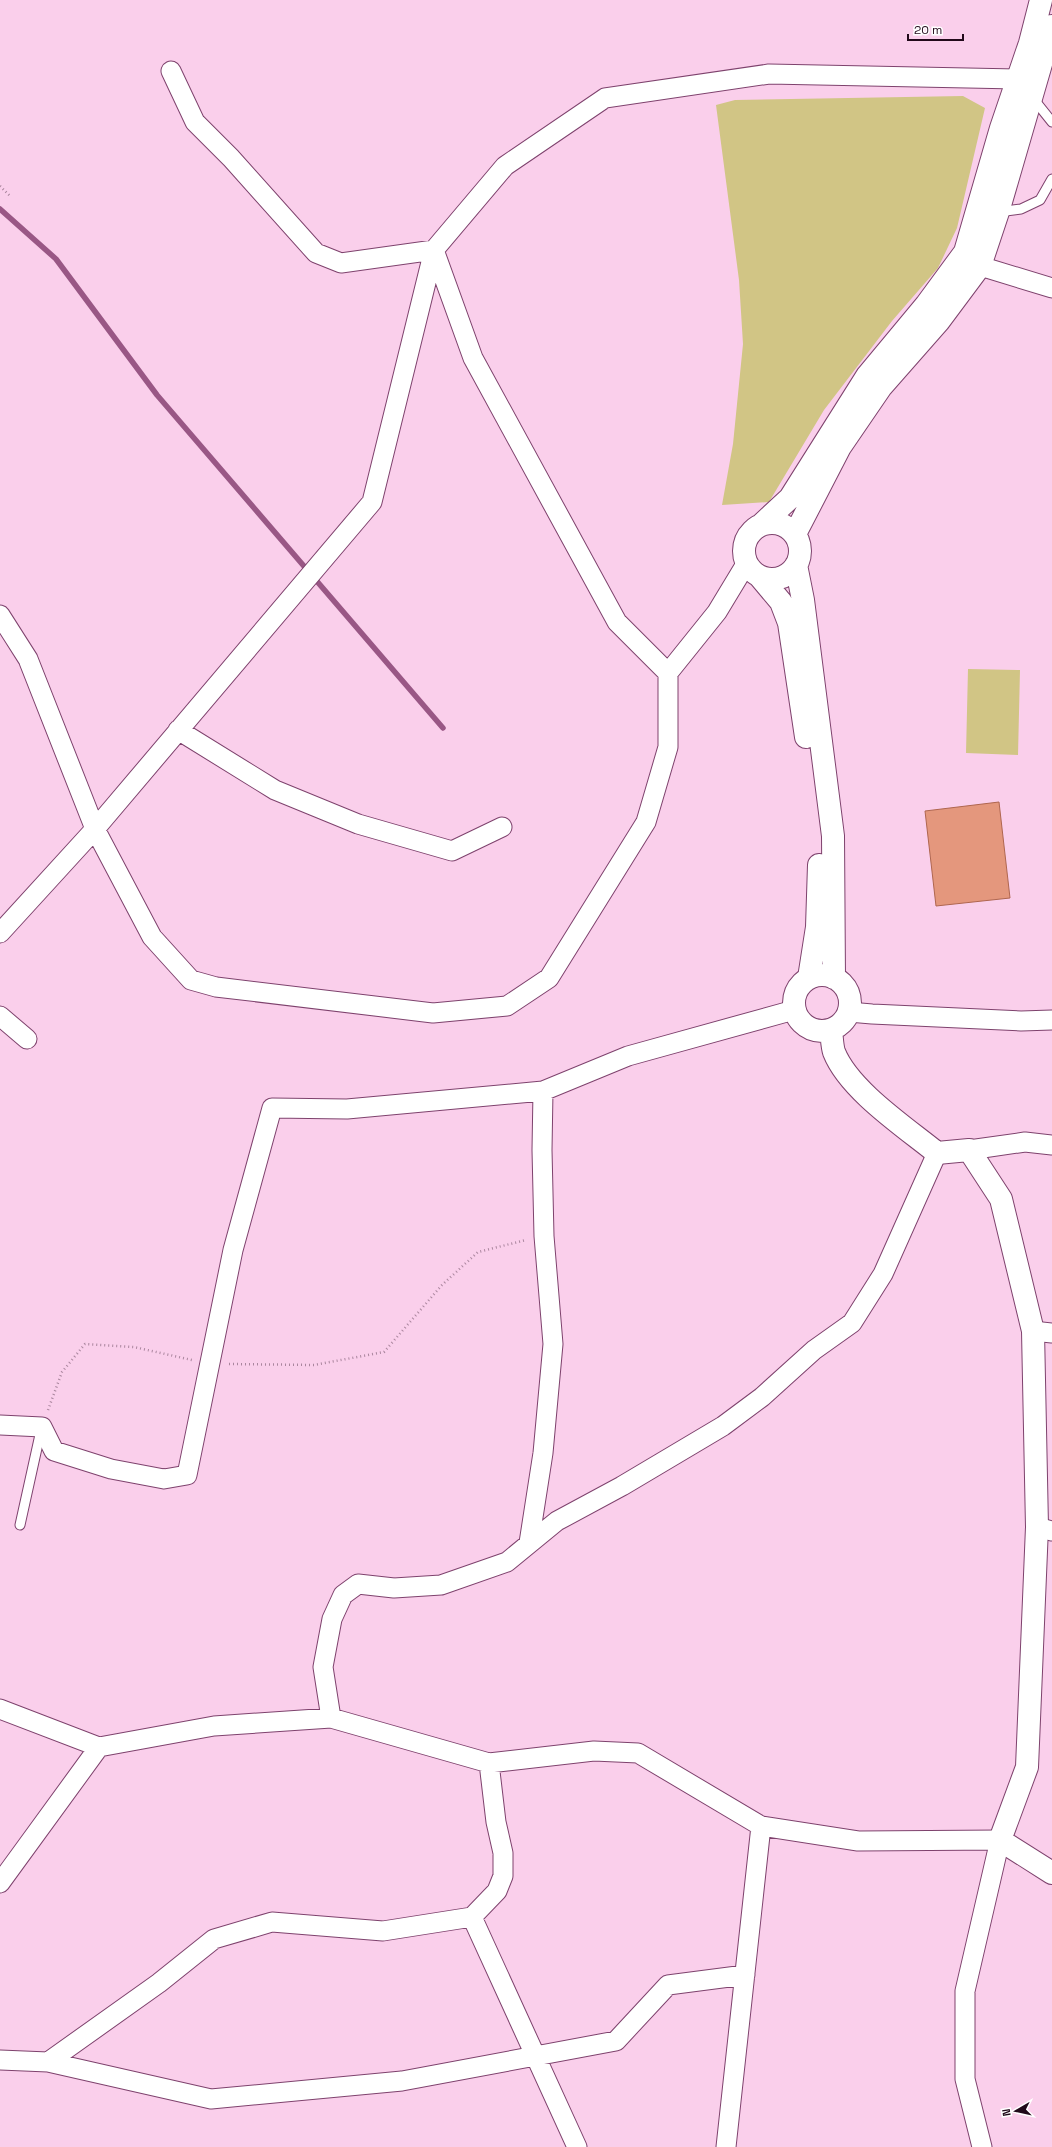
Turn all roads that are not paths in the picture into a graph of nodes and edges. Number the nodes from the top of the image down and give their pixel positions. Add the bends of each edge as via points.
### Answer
1 (1041, 0) edge
2 (1052, 26) edge
3 (171, 71) dead end
4 (1017, 79) junction
5 (1031, 95) junction
6 (1052, 122) edge
7 (1052, 179) edge
8 (998, 212) junction
9 (434, 250) junction
10 (980, 266) junction
11 (1052, 288) edge
12 (762, 524) junction
13 (795, 534) junction
14 (796, 565) junction
15 (753, 570) junction
16 (0, 615) edge
17 (668, 673) junction
18 (178, 730) junction
19 (502, 827) dead end
20 (95, 829) junction
21 (0, 933) edge
22 (808, 978) junction
23 (834, 978) junction
24 (794, 1010) junction
25 (849, 1012) junction
26 (0, 1016) edge
27 (1052, 1020) edge
28 (831, 1031) junction
29 (27, 1039) dead end
30 (543, 1091) junction
31 (1052, 1145) edge
32 (969, 1150) junction
33 (937, 1153) junction
34 (1042, 1332) edge
35 (0, 1425) edge
36 (42, 1427) junction
37 (20, 1525) dead end
38 (1045, 1529) edge
39 (529, 1543) junction
40 (0, 1709) edge
41 (331, 1718) junction
42 (99, 1747) junction
43 (489, 1763) junction
44 (761, 1826) junction
45 (1000, 1840) junction
46 (1052, 1873) edge
47 (0, 1883) edge
48 (472, 1917) junction
49 (745, 1975) junction
50 (535, 2057) junction
51 (0, 2060) edge
52 (48, 2062) junction
53 (577, 2147) edge
54 (726, 2147) edge
55 (982, 2147) edge

1 - 4 street
2 - 5 street
3 - 9 street via 195,122 231,158 316,253 341,263
4 - 9 street via 769,74 605,98 505,166
4 - 12 street via 965,252 926,305 867,376 790,498
5 - 6 lane
5 - 8 street
7 - 8 lane via 1040,200 1021,209
8 - 10 street
9 - 17 street via 473,358 617,622
9 - 18 street via 372,502
10 - 11 street
10 - 13 street via 938,321 881,387 840,447
12 - 13 street via 780,524
12 - 15 street via 747,536 744,545 743,555
13 - 14 street via 800,552
14 - 15 street via 779,579 769,579
14 - 23 street via 803,600 833,836
15 - 17 street
15 - 22 street via 781,602 789,623 820,837 817,926
16 - 20 street via 28,659
17 - 20 street via 668,747 646,822 549,978 507,1006 433,1013 216,987 191,980 152,937
18 - 19 street via 275,790 373,828 452,851
18 - 20 street
20 - 21 street
22 - 23 street via 821,975
22 - 24 street via 796,992
23 - 25 street via 841,982 848,992
24 - 28 street via 798,1019 812,1030
24 - 30 street via 628,1056
25 - 27 street via 1021,1021
25 - 28 street via 842,1023
26 - 29 street
28 - 33 street via 834,1052 850,1078
30 - 36 street via 347,1109 272,1108 233,1250 187,1474 164,1479 111,1468 54,1451
30 - 39 street via 544,1236 553,1344 543,1452
31 - 32 street via 1025,1142
32 - 33 street
32 - 34 street via 1001,1199
33 - 39 street via 883,1274 852,1323 814,1350 762,1397 723,1426 557,1521
34 - 38 street
35 - 36 street
36 - 37 lane
38 - 45 street via 1027,1767
39 - 41 street via 507,1562 441,1585 394,1588 358,1584 343,1595 332,1619 323,1667
40 - 42 street
41 - 42 street via 214,1726
41 - 43 street
42 - 47 street
43 - 44 street via 594,1751 638,1753
43 - 48 street via 496,1822 503,1853 503,1876 497,1891
44 - 45 street via 858,1841
44 - 49 street
45 - 46 street
45 - 55 street via 966,1991 965,2079
48 - 50 street
48 - 52 street via 382,1931 272,1922 214,1939 158,1983
49 - 50 street via 668,1985 616,2042
49 - 54 street
50 - 52 street via 402,2081 211,2099
50 - 53 street
51 - 52 street

